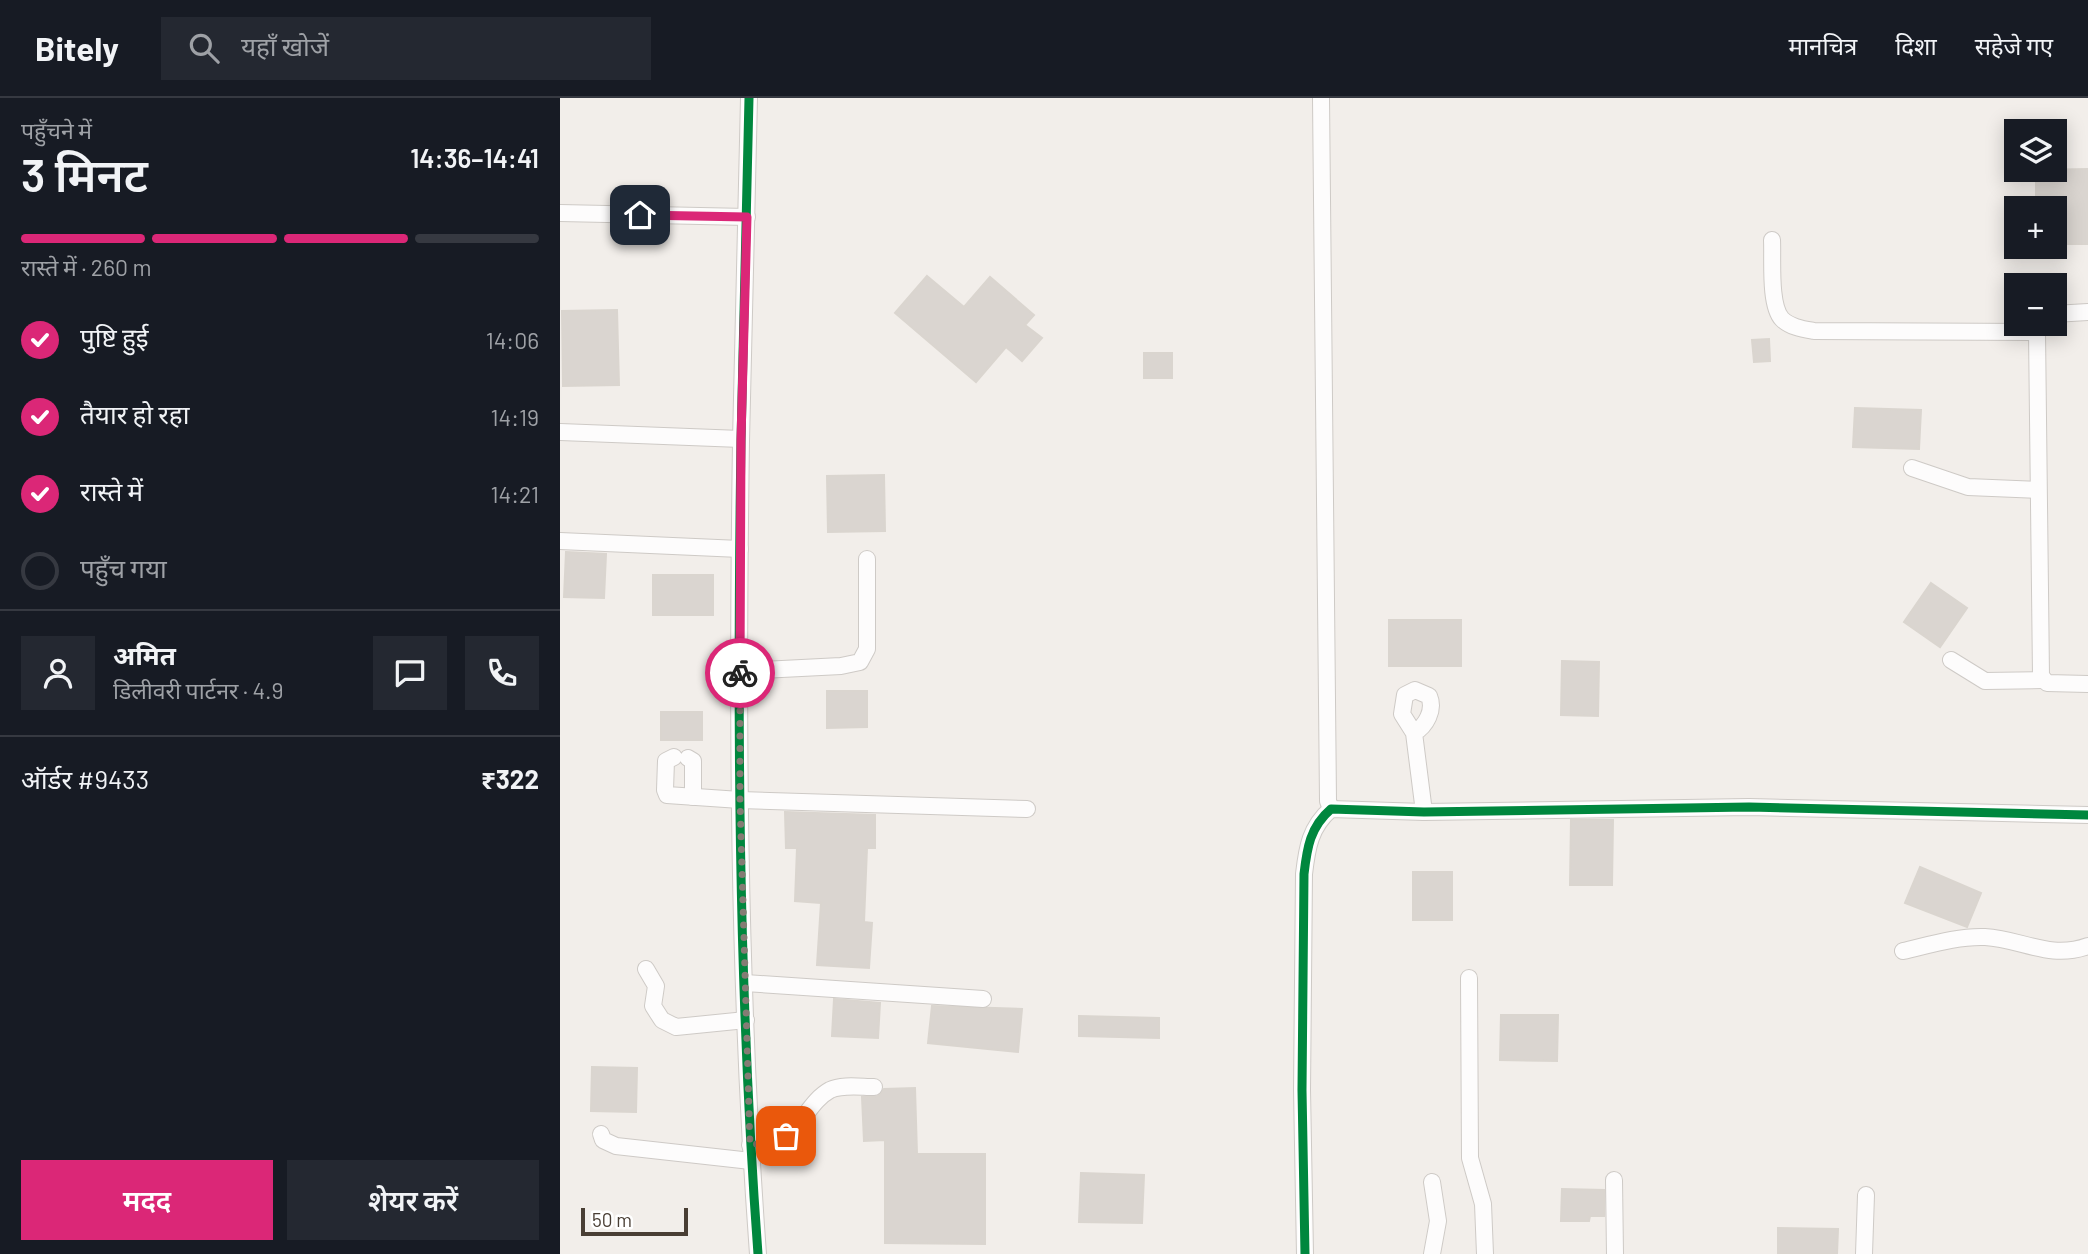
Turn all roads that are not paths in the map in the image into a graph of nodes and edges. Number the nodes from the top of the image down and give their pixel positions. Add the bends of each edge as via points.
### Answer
1 (749, 98) edge
2 (1321, 98) edge
3 (560, 213) edge
4 (747, 217) junction
5 (1772, 240) dead end
6 (2088, 312) edge
7 (2067, 313) edge
8 (2004, 328) edge
9 (2039, 336) edge
10 (560, 432) edge
11 (741, 439) junction
12 (1912, 468) dead end
13 (2038, 490) junction
14 (560, 530) edge
15 (567, 542) edge
16 (740, 549) junction
17 (867, 559) dead end
18 (1951, 660) dead end
19 (740, 671) junction
20 (2042, 680) junction
21 (2088, 684) edge
22 (1414, 733) dead end
23 (693, 797) junction
24 (740, 800) junction
25 (1027, 809) dead end
26 (1331, 809) junction
27 (1424, 812) junction
28 (2088, 814) edge
29 (2088, 946) edge
30 (1903, 951) dead end
31 (646, 969) dead end
32 (1469, 978) dead end
33 (745, 983) junction
34 (983, 999) dead end
35 (746, 1020) junction
36 (874, 1087) dead end
37 (601, 1134) dead end
38 (751, 1153) junction
39 (1614, 1180) dead end
40 (1432, 1182) dead end
41 (1866, 1195) dead end
42 (758, 1254) edge
43 (1305, 1254) edge
44 (1432, 1254) edge
45 (1485, 1254) edge
46 (1615, 1254) edge
47 (1864, 1254) edge

1 - 4 street
2 - 26 street
3 - 4 street
4 - 11 street
5 - 8 street via 1774,300 1783,320 1797,327 1814,331
6 - 7 street
9 - 13 street
10 - 11 street
11 - 16 street
12 - 13 street via 1968,487
13 - 20 street
14 - 15 street
15 - 16 street
16 - 19 street
17 - 19 street via 867,649 860,662
18 - 20 street via 1984,681
19 - 24 street
20 - 21 street
22 - 27 street
23 - 23 street via 693,761 681,757 666,761 666,794
23 - 24 street
24 - 25 street
24 - 33 street
26 - 27 street
26 - 43 street via 1311,833 1304,874
27 - 28 street via 1749,807
29 - 30 street via 2051,951 1982,937
31 - 35 street via 656,986 653,1006 667,1024
32 - 45 street via 1470,1158 1483,1204
33 - 34 street
33 - 35 street
35 - 38 street
36 - 38 street via 830,1090 786,1136
37 - 38 street via 616,1146
38 - 42 street
39 - 46 street
40 - 44 street via 1438,1221
41 - 47 street

